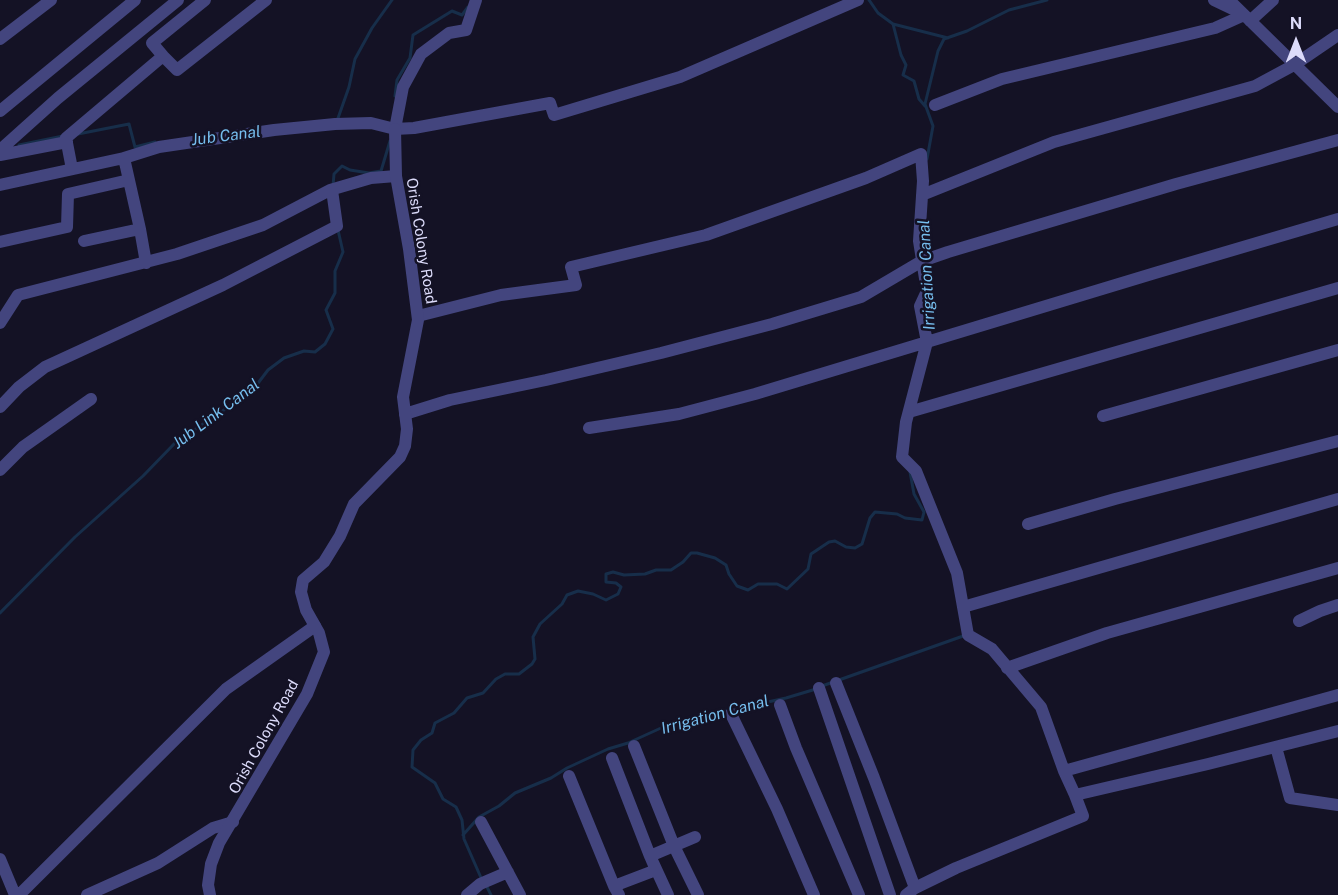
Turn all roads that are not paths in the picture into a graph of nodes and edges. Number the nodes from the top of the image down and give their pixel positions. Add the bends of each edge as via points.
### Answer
1 (51, 0) edge
2 (135, 0) edge
3 (178, 0) edge
4 (205, 0) edge
5 (266, 0) edge
6 (476, 0) edge
7 (858, 0) edge
8 (1214, 0) edge
9 (1229, 0) edge
10 (1272, 0) edge
11 (1247, 18) junction
12 (1338, 35) edge
13 (0, 39) edge
14 (163, 56) junction
15 (1294, 65) junction
16 (935, 105) dead end
17 (1338, 107) edge
18 (0, 111) edge
19 (395, 129) junction
20 (1338, 140) edge
21 (67, 142) junction
22 (0, 150) edge
23 (0, 155) edge
24 (124, 158) junction
25 (72, 169) junction
26 (396, 176) junction
27 (129, 180) junction
28 (0, 185) edge
29 (332, 190) junction
30 (922, 195) junction
31 (1338, 219) edge
32 (140, 229) junction
33 (84, 241) dead end
34 (0, 242) edge
35 (922, 261) junction
36 (146, 263) junction
37 (1338, 288) edge
38 (418, 316) junction
39 (0, 323) edge
40 (927, 342) junction
41 (1338, 350) edge
42 (91, 399) dead end
43 (0, 406) edge
44 (909, 412) junction
45 (405, 414) junction
46 (1103, 416) dead end
47 (589, 428) dead end
48 (1338, 441) edge
49 (0, 470) edge
50 (1338, 499) edge
51 (1029, 524) dead end
52 (1338, 568) edge
53 (1338, 606) edge
54 (963, 607) junction
55 (1299, 621) dead end
56 (315, 626) junction
57 (1007, 668) junction
58 (836, 683) dead end
59 (819, 687) dead end
60 (1338, 694) edge
61 (780, 705) dead end
62 (731, 714) dead end
63 (1338, 731) edge
64 (634, 746) dead end
65 (1276, 747) junction
66 (612, 758) dead end
67 (1064, 771) junction
68 (569, 776) dead end
69 (1076, 795) junction
70 (1338, 805) edge
71 (233, 822) junction
72 (481, 822) dead end
73 (695, 837) dead end
74 (674, 846) junction
75 (650, 856) junction
76 (0, 859) edge
77 (508, 873) junction
78 (616, 890) edge
79 (910, 891) edge
80 (17, 895) edge
81 (87, 895) edge
82 (210, 895) edge
83 (467, 895) edge
84 (520, 895) edge
85 (668, 895) edge
86 (698, 895) edge
87 (814, 895) edge
88 (859, 895) edge
89 (890, 895) edge

1 - 13 street
2 - 18 street
3 - 22 street
4 - 14 street via 152,43
5 - 14 street via 177,70
6 - 19 street, Orish Colony Road via 466,30 449,33 421,54 403,87
7 - 19 street via 680,77 554,115 550,104
8 - 11 street
9 - 11 street
10 - 11 street
11 - 15 street
11 - 16 street via 1002,79
12 - 15 street
14 - 21 street via 66,138
15 - 17 street
15 - 30 street via 1255,86 1054,142
19 - 24 street via 371,123 274,130 159,147
19 - 26 street, Orish Colony Road
20 - 35 street via 1165,187
21 - 23 street
21 - 25 street
24 - 25 street
24 - 27 street
25 - 28 street
26 - 29 street via 371,178
26 - 38 street, Orish Colony Road
27 - 32 street
27 - 34 street via 68,194 67,227
29 - 36 street via 263,225
29 - 43 street via 337,226 223,285 45,367
30 - 35 street
30 - 38 street via 921,154 866,178 706,235 572,267 576,285 501,295
31 - 40 street
32 - 33 street
32 - 36 street
35 - 40 street via 927,291 920,306
35 - 45 street via 861,297 772,324
36 - 39 street via 18,295
37 - 44 street
38 - 45 street, Orish Colony Road via 403,397
40 - 44 street
40 - 47 street via 679,414
41 - 46 street
42 - 49 street via 23,447
44 - 54 street via 902,457 916,471 937,522 957,573
45 - 56 street, Orish Colony Road via 405,446 400,456 354,504 324,562 303,580 301,592
48 - 51 street
50 - 54 street
52 - 57 street via 1107,633
53 - 55 street
54 - 57 street via 968,635 992,649
56 - 71 street, Orish Colony Road via 324,652 307,694
56 - 80 street via 226,689
57 - 67 street via 1041,707
58 - 79 street via 874,778
59 - 89 street
60 - 67 street
61 - 88 street
62 - 87 street
63 - 65 street
64 - 74 street
65 - 69 street
65 - 70 street via 1290,798
66 - 75 street
67 - 69 street
68 - 78 street
69 - 79 street via 1083,816
71 - 81 street via 213,828 158,863
71 - 82 street, Orish Colony Road via 211,864
72 - 77 street
73 - 74 street
74 - 75 street
74 - 86 street
75 - 78 street via 656,870
75 - 85 street
76 - 80 street
77 - 83 street via 480,884
77 - 84 street

